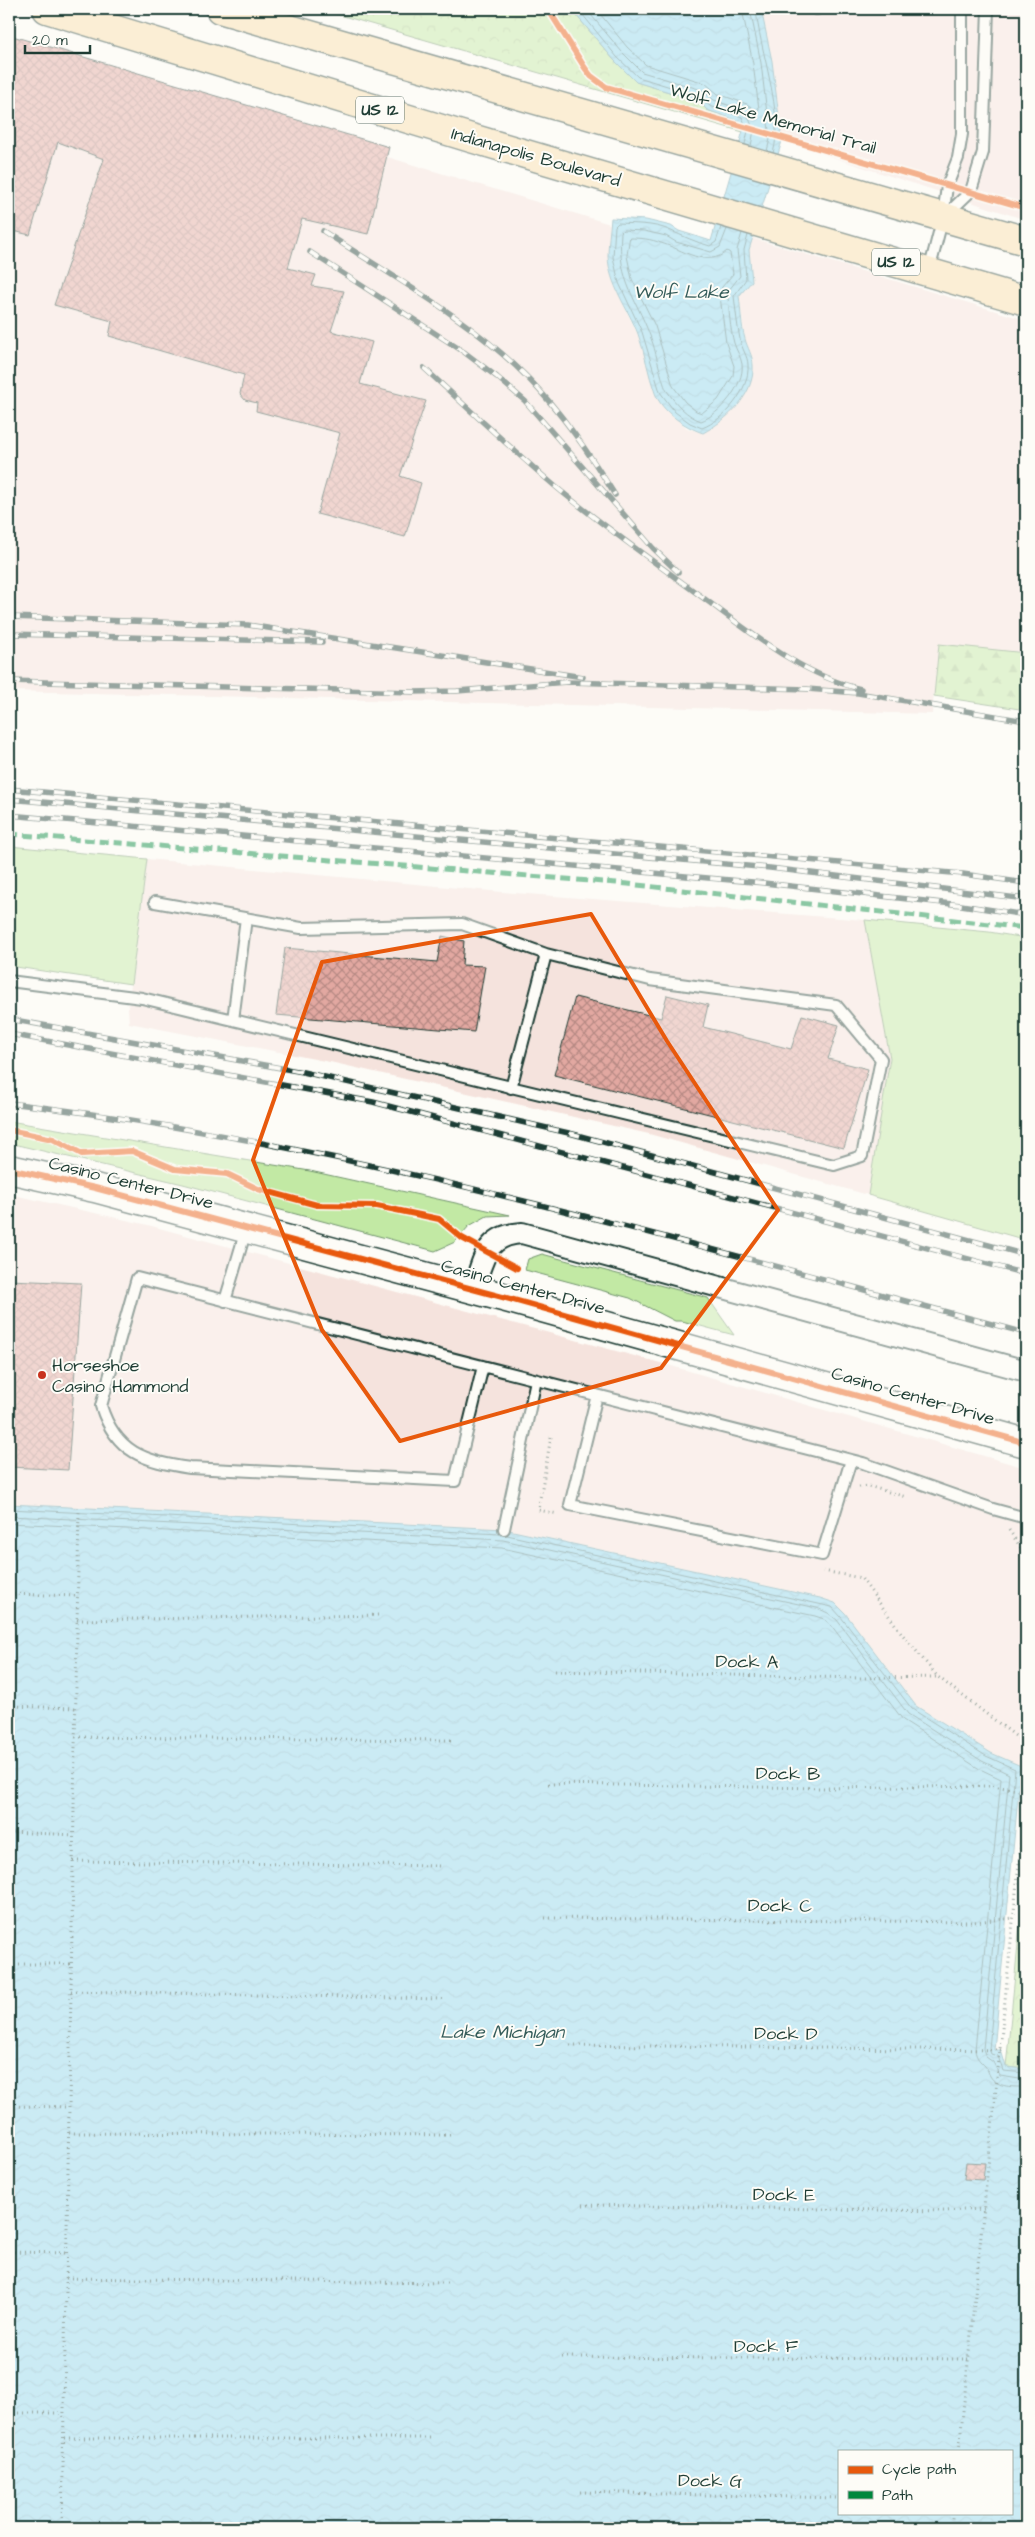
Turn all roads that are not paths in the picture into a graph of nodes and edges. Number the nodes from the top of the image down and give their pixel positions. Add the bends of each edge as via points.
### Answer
1 (47, 9) edge
2 (220, 9) edge
3 (962, 9) edge
4 (988, 9) edge
5 (943, 217) junction
6 (1026, 241) edge
7 (929, 271) junction
8 (1026, 300) edge
9 (156, 902) dead end
10 (246, 918) junction
11 (546, 954) junction
12 (9, 981) edge
13 (233, 1020) junction
14 (511, 1088) junction
15 (10, 1174) edge
16 (246, 1228) junction
17 (473, 1289) junction
18 (225, 1301) junction
19 (483, 1366) junction
20 (1026, 1371) edge
21 (536, 1380) junction
22 (597, 1395) junction
23 (1026, 1443) edge
24 (851, 1460) junction
25 (1026, 1518) edge
26 (504, 1529) dead end

1 - 7 main road, Indianapolis Boulevard / US 12 via 471,138
2 - 5 main road
3 - 5 lane via 962,134 958,158 947,186
4 - 5 lane via 983,152 971,191
5 - 6 main road
5 - 7 lane
7 - 8 main road, Indianapolis Boulevard / US 12
9 - 10 lane
10 - 11 lane via 301,928 462,924
10 - 13 lane
11 - 14 lane
11 - 14 lane via 650,980 836,1005 881,1060 862,1156 834,1165
12 - 13 lane via 142,998
13 - 14 lane
15 - 16 street, Casino Center Drive via 95,1188
16 - 17 street, Casino Center Drive
16 - 18 lane
17 - 20 street via 490,1245 509,1233 522,1233
17 - 23 street, Casino Center Drive
18 - 19 lane
18 - 19 lane via 137,1278 102,1406 115,1435 134,1453 164,1464 190,1468 455,1481
19 - 21 lane
21 - 22 lane
21 - 26 lane
22 - 24 lane
22 - 24 lane via 570,1505 822,1555
24 - 25 lane

